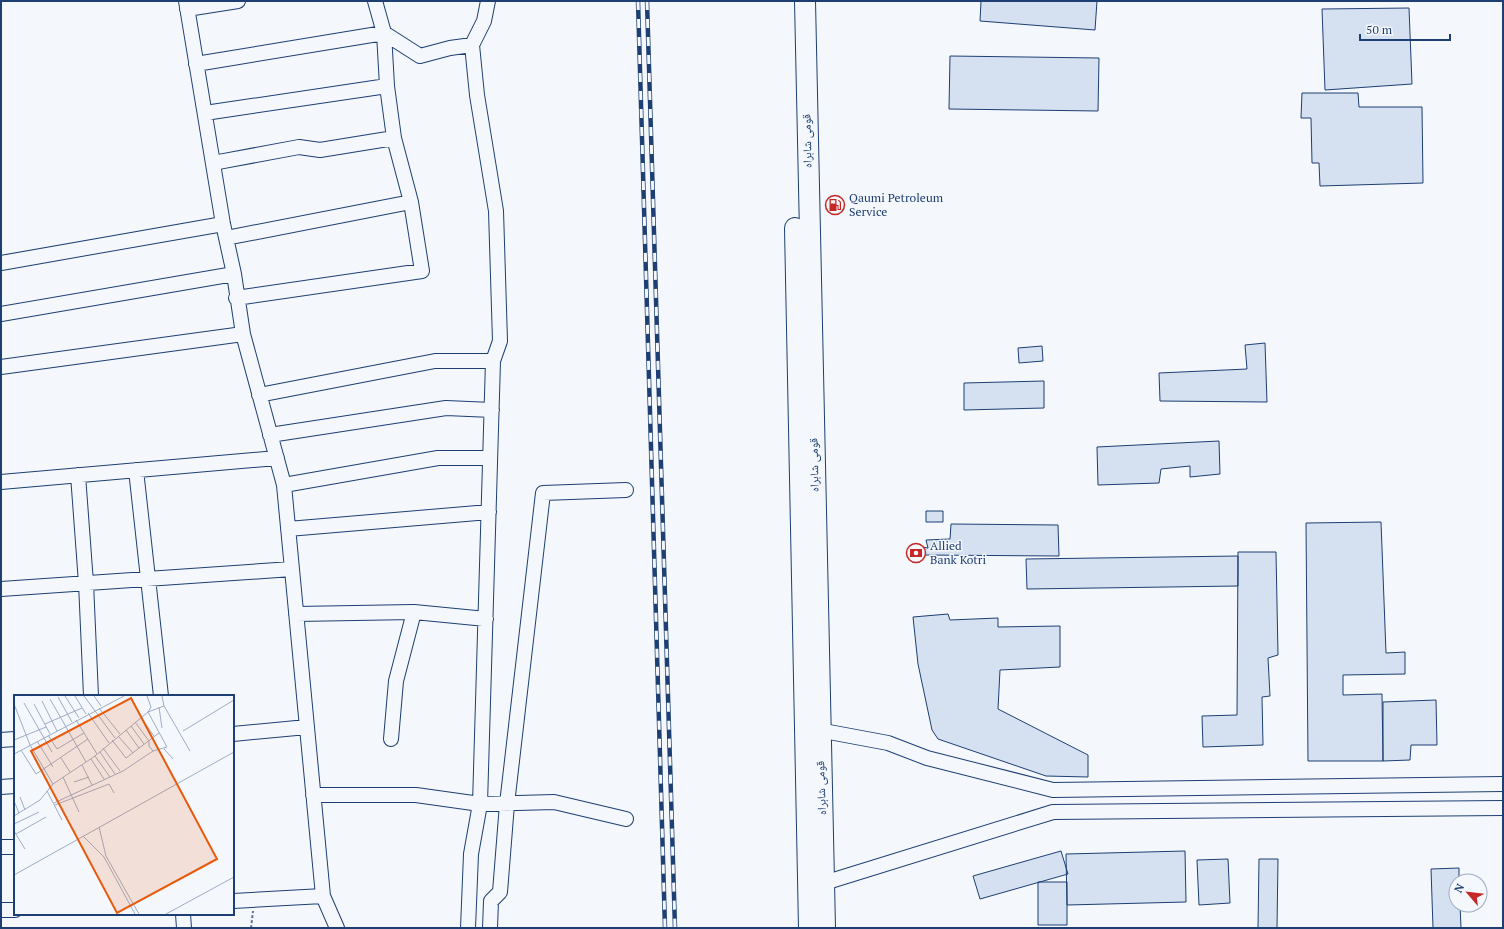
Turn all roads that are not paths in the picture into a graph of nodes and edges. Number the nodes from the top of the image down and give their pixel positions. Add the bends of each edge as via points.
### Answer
1 (238, 1) edge
2 (375, 1) edge
3 (488, 1) edge
4 (791, 1) edge
5 (805, 1) edge
6 (186, 5) edge
7 (384, 33) junction
8 (472, 45) junction
9 (196, 64) junction
10 (387, 86) junction
11 (205, 113) junction
12 (394, 138) junction
13 (213, 163) junction
14 (412, 202) junction
15 (223, 224) junction
16 (226, 238) junction
17 (1, 263) edge
18 (234, 274) junction
19 (236, 298) junction
20 (1, 314) edge
21 (243, 334) junction
22 (493, 361) junction
23 (1, 367) edge
24 (259, 395) junction
25 (492, 410) junction
26 (270, 435) junction
27 (277, 458) junction
28 (490, 458) junction
29 (136, 470) junction
30 (78, 476) junction
31 (1, 482) edge
32 (284, 485) junction
33 (626, 490) dead end
34 (489, 512) junction
35 (288, 529) junction
36 (292, 569) junction
37 (147, 578) junction
38 (86, 583) junction
39 (1, 589) edge
40 (414, 612) junction
41 (296, 614) junction
42 (486, 619) junction
43 (91, 695) edge
44 (161, 695) edge
45 (307, 727) junction
46 (812, 729) junction
47 (234, 734) edge
48 (14, 739) edge
49 (391, 739) dead end
50 (1, 740) edge
51 (1503, 784) edge
52 (14, 786) edge
53 (1, 787) edge
54 (313, 795) junction
55 (480, 804) junction
56 (507, 804) junction
57 (1503, 808) edge
58 (626, 819) dead end
59 (14, 847) edge
60 (1, 848) edge
61 (816, 884) junction
62 (323, 896) junction
63 (234, 901) edge
64 (1, 910) edge
65 (14, 910) edge
66 (182, 915) edge
67 (184, 928) edge
68 (337, 928) edge
69 (468, 928) edge
70 (490, 928) edge
71 (809, 928) edge
72 (825, 928) edge

1 - 6 street
2 - 7 street
3 - 8 street via 484,21
4 - 46 highway, قومی شاہراہ
5 - 46 highway, قومی شاہراہ
6 - 9 street
7 - 8 street via 420,56
7 - 9 street
7 - 10 street
8 - 22 street via 496,211 500,341
9 - 11 street
10 - 11 street
10 - 12 street
11 - 13 street
12 - 13 street via 320,150 300,147
12 - 14 street
13 - 15 street
14 - 16 street
14 - 19 street via 422,271
15 - 16 street
15 - 17 street
16 - 18 street
18 - 19 street
18 - 20 street
19 - 21 street
21 - 23 street
21 - 24 street
22 - 24 street via 435,361
22 - 25 street
24 - 26 street
25 - 26 street via 446,408
25 - 28 street
26 - 27 street
27 - 29 street
27 - 32 street
28 - 32 street via 438,458
28 - 34 street
29 - 30 street
29 - 37 street
30 - 31 street
30 - 38 street
32 - 35 street
33 - 56 street via 543,493
34 - 35 street
34 - 42 street
35 - 36 street
36 - 37 street
36 - 41 street
37 - 38 street
37 - 44 street
38 - 39 street
38 - 43 street
40 - 41 street
40 - 42 street
40 - 49 street via 396,681
41 - 45 street
42 - 55 street
45 - 47 street
45 - 54 street
46 - 51 street via 888,743 927,758 1053,790
46 - 61 highway, قومی شاہراہ
48 - 50 street
52 - 53 street
54 - 55 street via 416,795
54 - 62 street
55 - 56 street
55 - 69 street via 471,854
56 - 58 street via 554,802
56 - 70 street via 500,892 491,901
57 - 61 street via 1053,812
59 - 60 street
61 - 71 highway, قومی شاہراہ
61 - 72 highway, قومی شاہراہ
62 - 63 street
62 - 68 street
64 - 65 street
66 - 67 street

